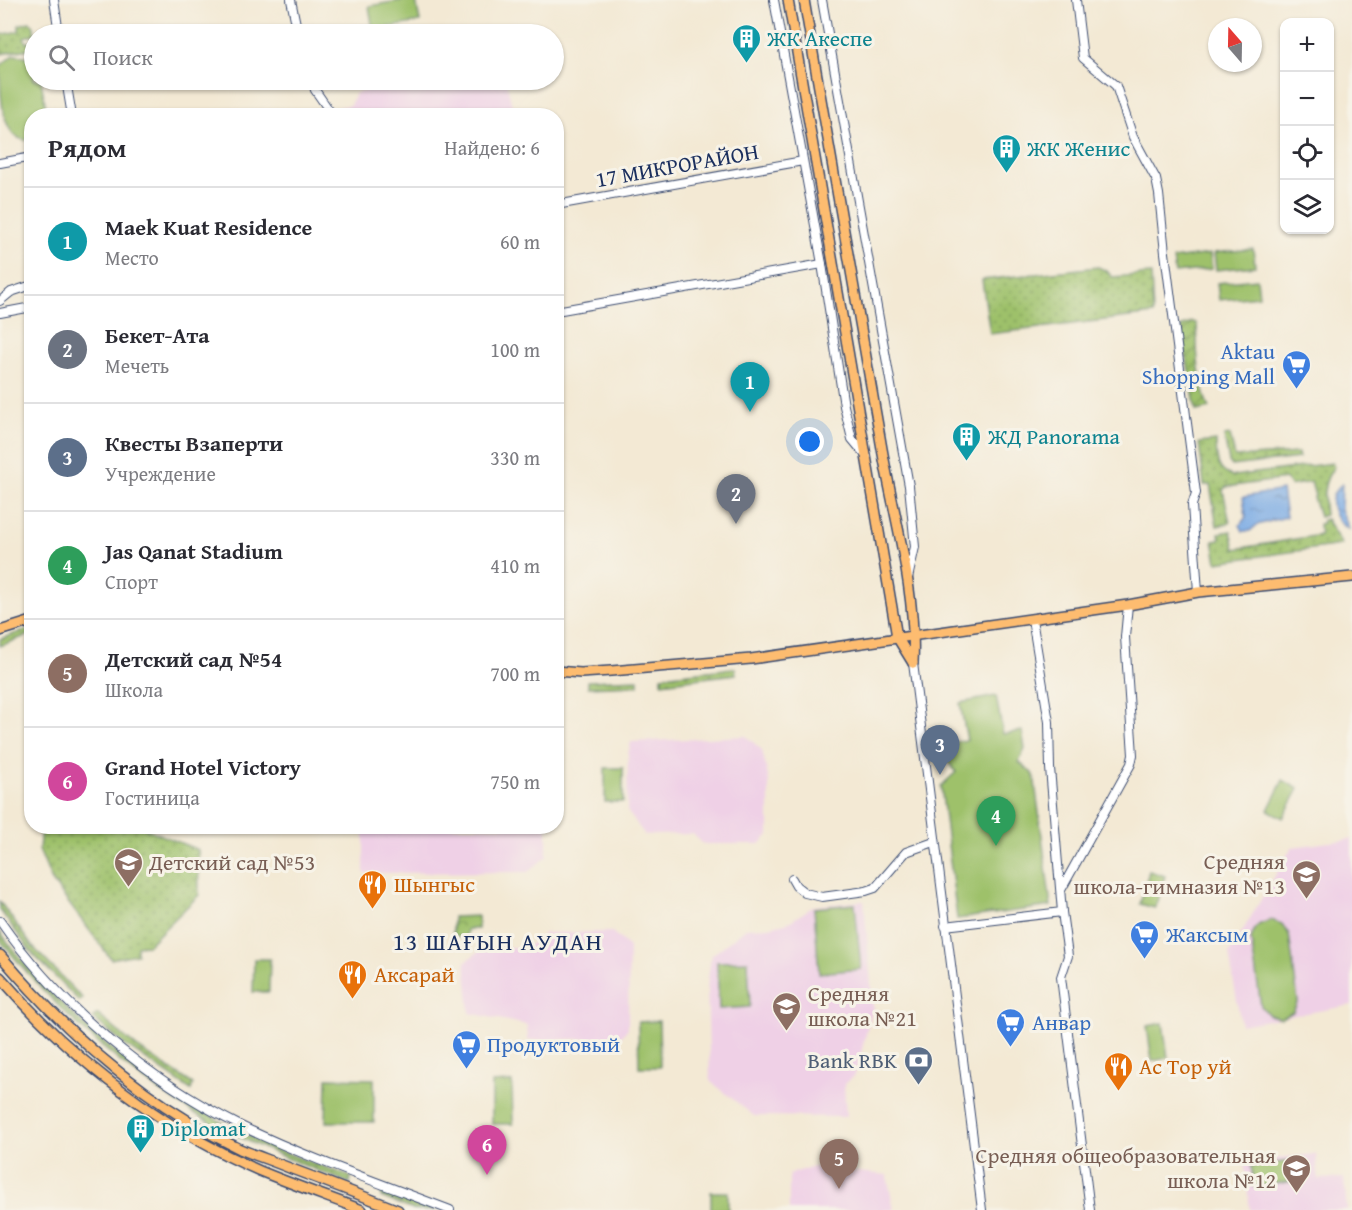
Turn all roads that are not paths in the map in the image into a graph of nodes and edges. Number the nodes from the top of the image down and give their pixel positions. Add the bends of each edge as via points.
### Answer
1 (54, 0) edge
2 (291, 0) edge
3 (774, 0) edge
4 (788, 0) edge
5 (804, 0) edge
6 (822, 0) edge
7 (1076, 0) edge
8 (58, 24) edge
9 (296, 24) edge
10 (68, 90) edge
11 (315, 90) edge
12 (822, 105) junction
13 (71, 108) edge
14 (327, 108) edge
15 (807, 108) junction
16 (24, 158) edge
17 (803, 161) junction
18 (0, 163) edge
19 (564, 204) edge
20 (822, 264) junction
21 (24, 288) edge
22 (0, 302) edge
23 (24, 308) edge
24 (564, 310) edge
25 (0, 313) edge
26 (867, 458) junction
27 (1352, 577) edge
28 (907, 583) junction
29 (1198, 592) junction
30 (1128, 605) junction
31 (1032, 619) junction
32 (24, 624) edge
33 (0, 631) edge
34 (914, 635) junction
35 (897, 637) junction
36 (913, 663) junction
37 (564, 672) edge
38 (934, 842) junction
39 (792, 879) dead end
40 (1061, 890) junction
41 (1062, 912) junction
42 (0, 921) edge
43 (945, 926) junction
44 (0, 955) edge
45 (0, 977) edge
46 (362, 1210) edge
47 (398, 1210) edge
48 (450, 1210) edge
49 (982, 1210) edge
50 (1090, 1210) edge

1 - 8 street
2 - 9 street
3 - 17 street
4 - 15 main road
5 - 12 main road
6 - 28 street via 909,486 915,548
7 - 29 street via 1083,58 1116,86 1133,137 1156,179 1196,493 1192,505
10 - 13 street
11 - 14 street
12 - 15 main road
12 - 28 main road
15 - 26 main road
16 - 18 street
17 - 19 street, 17 МИКРОРАЙОН
17 - 20 street
20 - 24 street
20 - 26 street via 848,424 852,439
21 - 22 street
23 - 25 street
26 - 35 main road
27 - 29 main road
28 - 34 main road
29 - 30 main road
30 - 31 main road
30 - 40 street via 1131,764
31 - 34 main road
31 - 40 street via 1049,722
32 - 33 main road
34 - 35 main road
34 - 36 main road
35 - 36 main road
35 - 37 main road via 751,659
36 - 38 street
38 - 39 street via 899,857 875,888 866,891 822,897 805,893
38 - 43 street
40 - 41 street
41 - 43 street
41 - 50 street via 1068,956 1061,977
42 - 48 street via 15,943 76,1009 151,1071 186,1094 239,1125 289,1147
43 - 49 street
44 - 47 main road via 87,1046 186,1120 242,1149
45 - 46 main road via 77,1057 176,1127 261,1171

